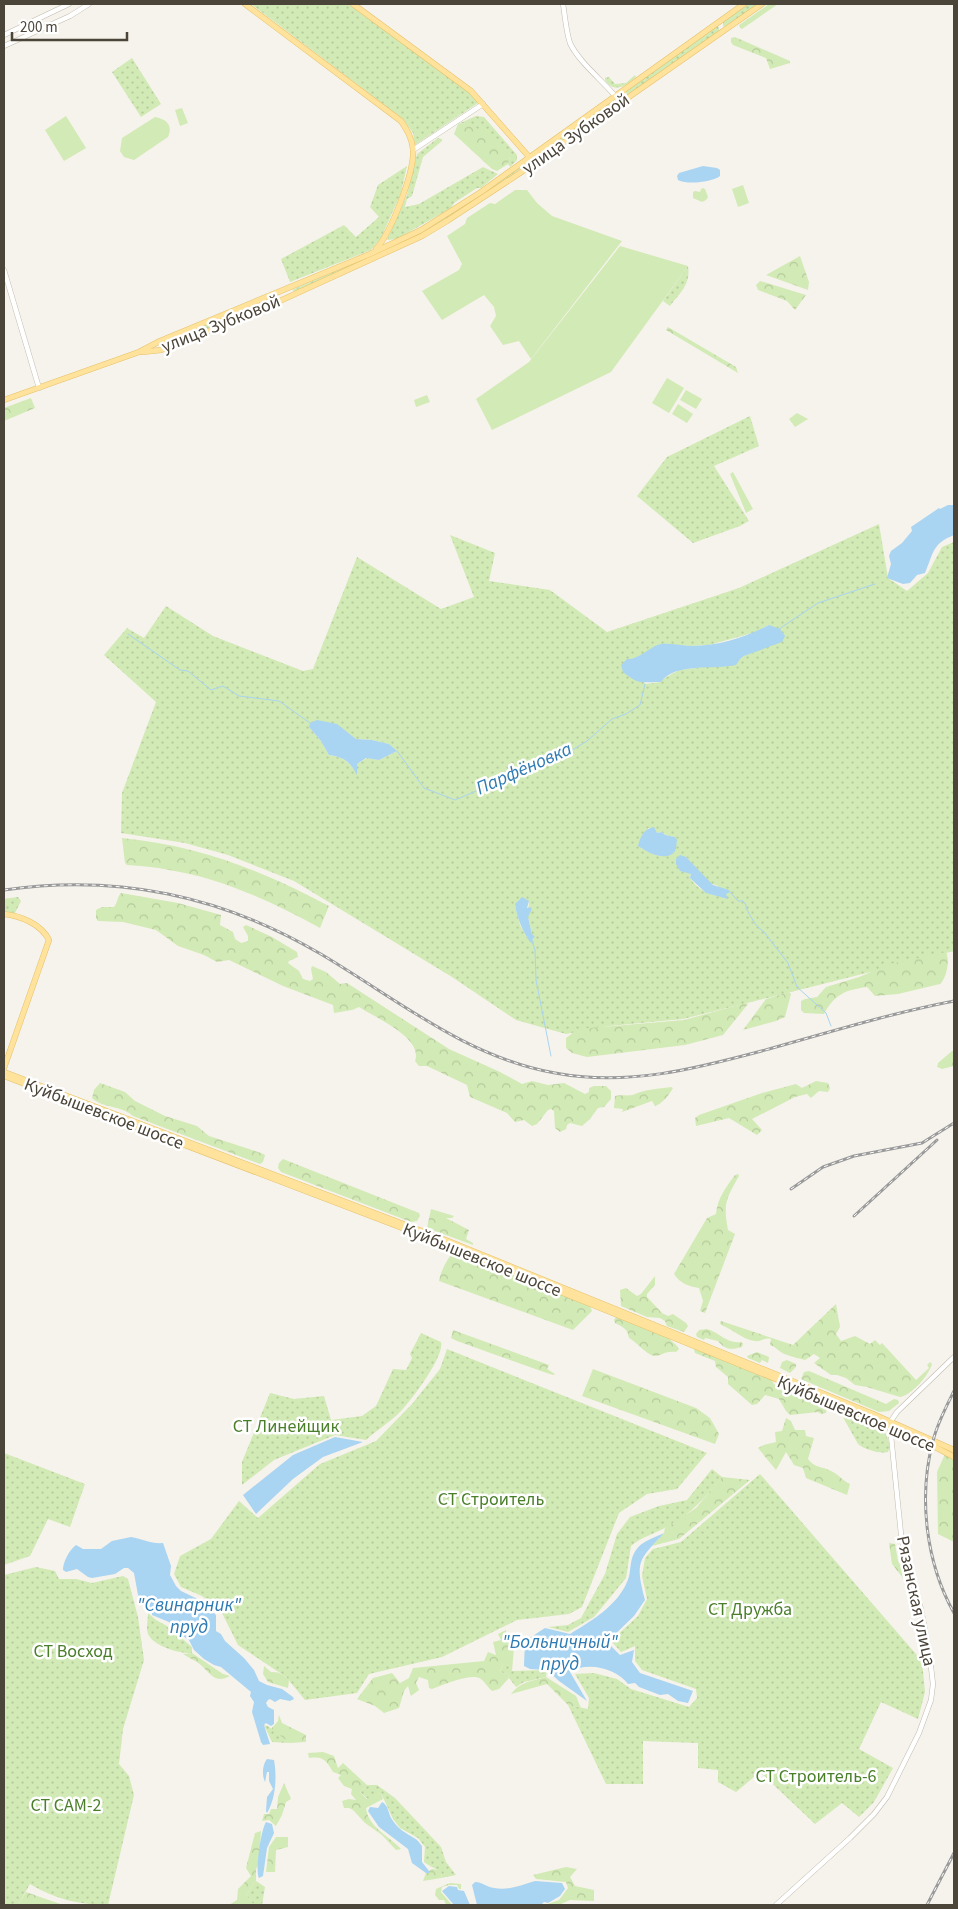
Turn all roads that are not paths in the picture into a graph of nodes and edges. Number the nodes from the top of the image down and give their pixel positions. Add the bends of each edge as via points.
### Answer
1 (70, 4) edge
2 (89, 4) edge
3 (245, 4) edge
4 (353, 4) edge
5 (563, 4) edge
6 (744, 4) edge
7 (762, 4) edge
8 (718, 22) junction
9 (724, 31) junction
10 (4, 34) edge
11 (4, 46) edge
12 (615, 96) junction
13 (620, 103) junction
14 (483, 104) junction
15 (413, 150) junction
16 (530, 158) junction
17 (534, 162) junction
18 (384, 240) junction
19 (384, 251) junction
20 (373, 252) junction
21 (4, 270) edge
22 (290, 287) junction
23 (292, 295) junction
24 (245, 305) junction
25 (234, 310) junction
26 (224, 314) junction
27 (249, 315) junction
28 (238, 319) junction
29 (228, 323) junction
30 (160, 341) junction
31 (161, 350) junction
32 (139, 352) junction
33 (39, 388) junction
34 (4, 400) edge
35 (4, 914) edge
36 (4, 1070) edge
37 (4, 1076) edge
38 (954, 1357) edge
39 (890, 1424) junction
40 (954, 1450) edge
41 (953, 1457) edge
42 (776, 1905) edge

1 - 10 street
2 - 11 street
3 - 15 main road via 401,121 410,134
4 - 14 main road via 471,90
5 - 12 street via 570,42
6 - 8 main road, улица Зубковой
7 - 9 main road, улица Зубковой
8 - 9 street
8 - 12 main road, улица Зубковой
9 - 13 main road, улица Зубковой
12 - 13 street
12 - 16 main road, улица Зубковой
13 - 17 main road, улица Зубковой
14 - 15 street
14 - 16 main road
15 - 18 main road via 404,194
16 - 17 main road
16 - 19 main road, улица Зубковой via 444,216
17 - 19 main road, улица Зубковой via 447,221
18 - 19 main road
18 - 20 main road
19 - 20 main road, улица Зубковой
19 - 23 main road, улица Зубковой
20 - 22 main road, улица Зубковой
21 - 33 street
22 - 23 main road via 286,290
22 - 24 main road, улица Зубковой
23 - 27 main road, улица Зубковой
24 - 25 main road, улица Зубковой
24 - 27 main road
25 - 26 main road, улица Зубковой
25 - 28 main road via 231,314
26 - 29 main road via 230,319
26 - 30 main road, улица Зубковой
27 - 28 main road, улица Зубковой
28 - 29 main road, улица Зубковой
29 - 31 main road, улица Зубковой
30 - 31 main road via 156,345
30 - 32 main road, улица Зубковой
31 - 32 main road, улица Зубковой
32 - 33 main road, улица Зубковой
33 - 34 main road, улица Зубковой
35 - 36 main road via 35,925 48,940
36 - 39 main road, Куйбышевское шоссе via 383,1216
37 - 39 main road, Куйбышевское шоссе via 425,1236
38 - 39 street via 897,1412
39 - 40 main road, Куйбышевское шоссе
39 - 41 main road, Куйбышевское шоссе
39 - 42 street, Рязанская улица via 901,1534 929,1650 933,1684 931,1700 919,1733 887,1797 850,1838

